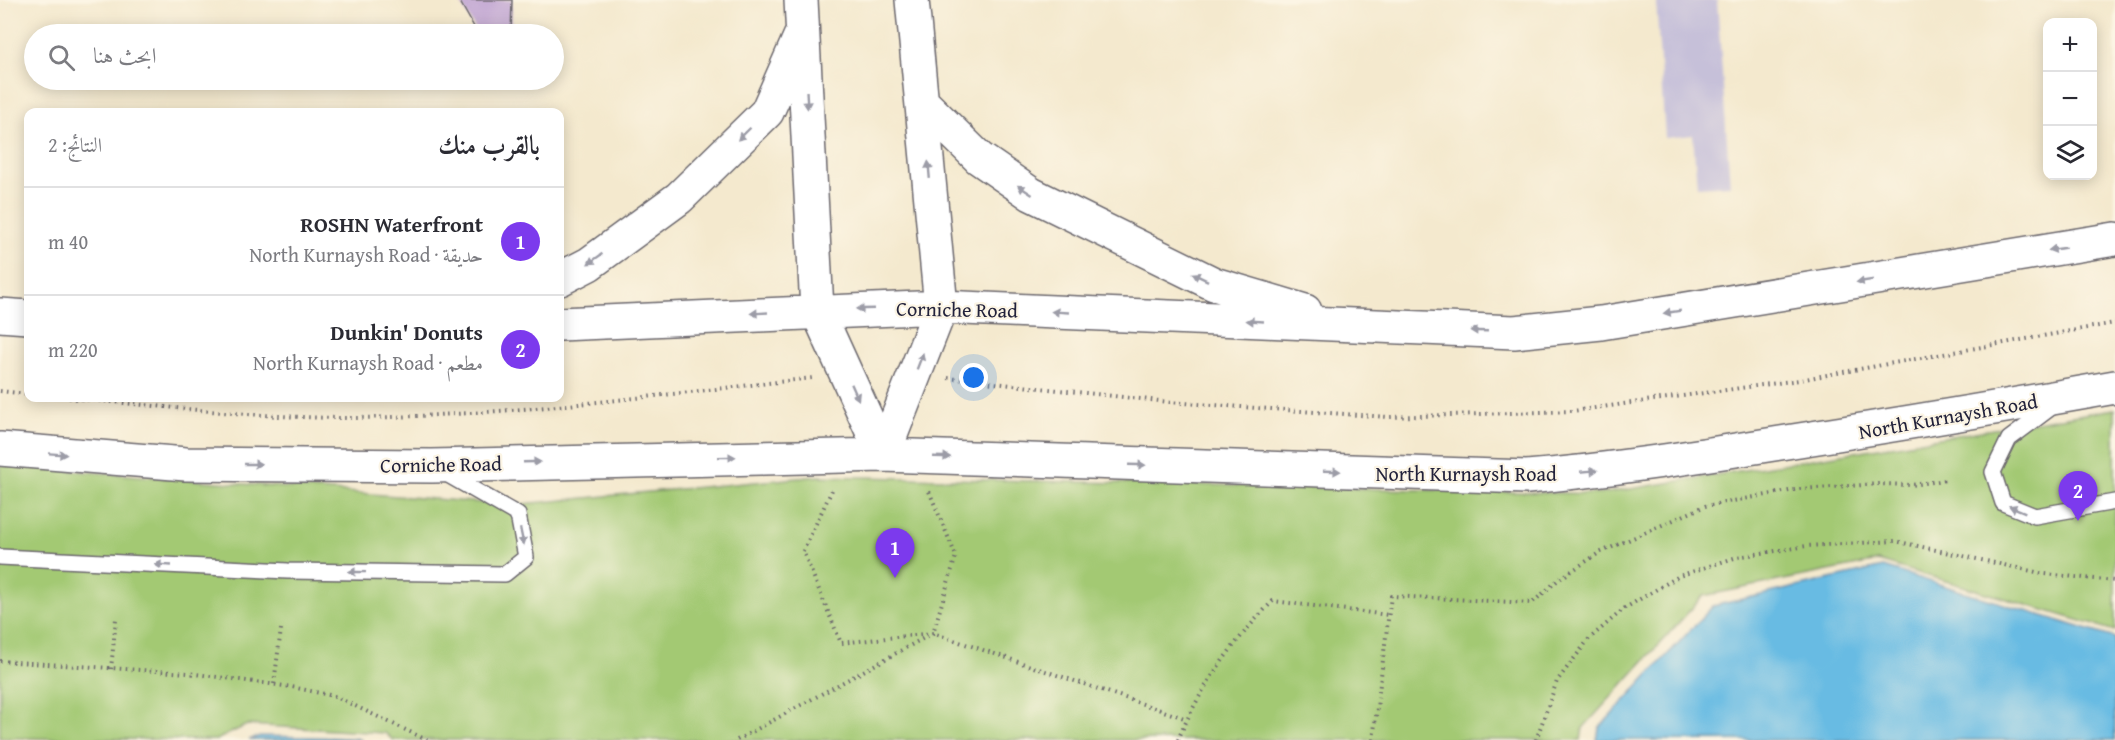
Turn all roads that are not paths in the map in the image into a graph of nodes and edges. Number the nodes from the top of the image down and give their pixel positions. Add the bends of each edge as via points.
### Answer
1 (912, 0) edge
2 (802, 15) edge
3 (923, 103) junction
4 (2115, 239) edge
5 (564, 277) edge
6 (941, 307) junction
7 (817, 310) junction
8 (0, 315) edge
9 (24, 317) edge
10 (564, 324) edge
11 (1355, 326) junction
12 (2115, 387) edge
13 (2067, 395) junction
14 (0, 449) edge
15 (883, 455) junction
16 (432, 466) junction
17 (2115, 502) edge
18 (0, 557) edge

1 - 3 main road
2 -> 5 main road via 767,112 679,198 589,264
2 -> 7 main road
6 -> 3 main road
11 -> 3 main road via 1214,284 1031,194 979,159
4 -> 11 main road via 1601,323 1514,332
6 -> 7 main road, Corniche Road
11 -> 6 main road, Corniche Road
15 -> 6 main road
7 -> 10 main road, Corniche Road
7 -> 15 main road
8 - 9 main road
12 - 13 main road, North Kurnaysh Road
15 -> 13 main road, North Kurnaysh Road via 1527,477 1701,456
17 -> 13 lane via 2035,516 2003,503 1993,472 2009,439
14 -> 16 main road, Corniche Road via 186,464
16 -> 15 main road, Corniche Road
16 -> 18 lane via 518,514 526,557 505,574 288,571

